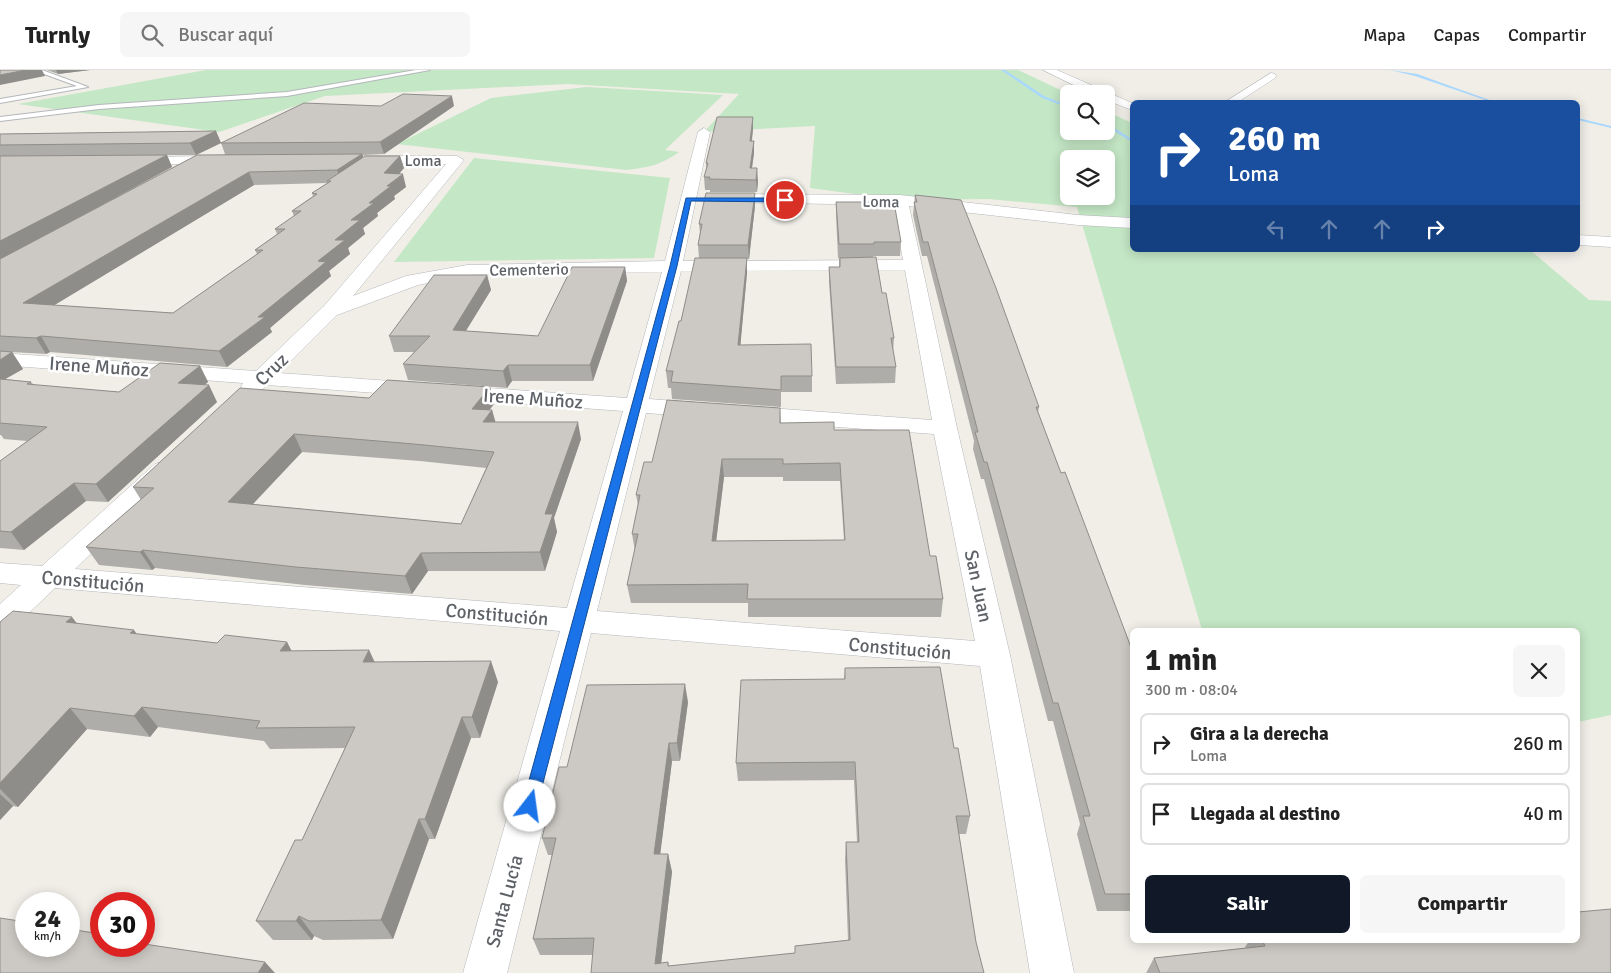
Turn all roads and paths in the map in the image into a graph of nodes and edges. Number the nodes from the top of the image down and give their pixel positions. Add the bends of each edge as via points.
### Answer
1 (36, 70) edge
2 (427, 70) edge
3 (1048, 70) edge
4 (1271, 76) dead end
5 (1082, 85) edge
6 (1115, 100) edge
7 (1234, 100) edge
8 (0, 101) edge
9 (1130, 106) edge
10 (0, 119) edge
11 (704, 132) dead end
12 (226, 148) edge
13 (201, 160) junction
14 (240, 160) edge
15 (349, 160) edge
16 (457, 160) joint
17 (115, 161) edge
18 (175, 174) edge
19 (689, 199) junction
20 (900, 200) junction
21 (1130, 223) edge
22 (1580, 240) edge
23 (1611, 242) edge
24 (913, 265) junction
25 (673, 266) junction
26 (332, 310) junction
27 (0, 359) edge
28 (262, 378) junction
29 (233, 405) edge
30 (635, 405) junction
31 (945, 428) junction
32 (176, 458) edge
33 (0, 573) edge
34 (48, 577) junction
35 (579, 621) junction
36 (0, 622) edge
37 (994, 655) junction
38 (485, 973) edge
39 (1052, 973) edge

1 - 8 lane via 85,87
2 - 10 lane via 287,94 99,107
3 - 5 street
4 - 7 street
6 - 9 street
11 - 19 street, Santa Lucía
12 - 13 street
13 - 14 street
13 - 17 street
13 - 18 street
15 - 16 street, Loma
16 - 26 street, Cruz
19 - 20 street, Loma
19 - 25 street, Santa Lucía
20 - 21 street, Loma
20 - 24 street, San Juan
22 - 23 street
24 - 25 street, Cementerio
24 - 31 street, San Juan
25 - 26 street, Cementerio via 467,270 413,280
25 - 30 street, Santa Lucía
26 - 28 street, Cruz
27 - 28 street, Irene Muñoz
28 - 29 street, Cruz
28 - 30 street, Irene Muñoz
30 - 31 street, Irene Muñoz
30 - 35 street, Santa Lucía
31 - 37 street, San Juan
32 - 34 street
33 - 34 street, Constitución
34 - 35 street, Constitución
34 - 36 street
35 - 37 street, Constitución
35 - 38 street, Santa Lucía
37 - 39 street, San Juan

